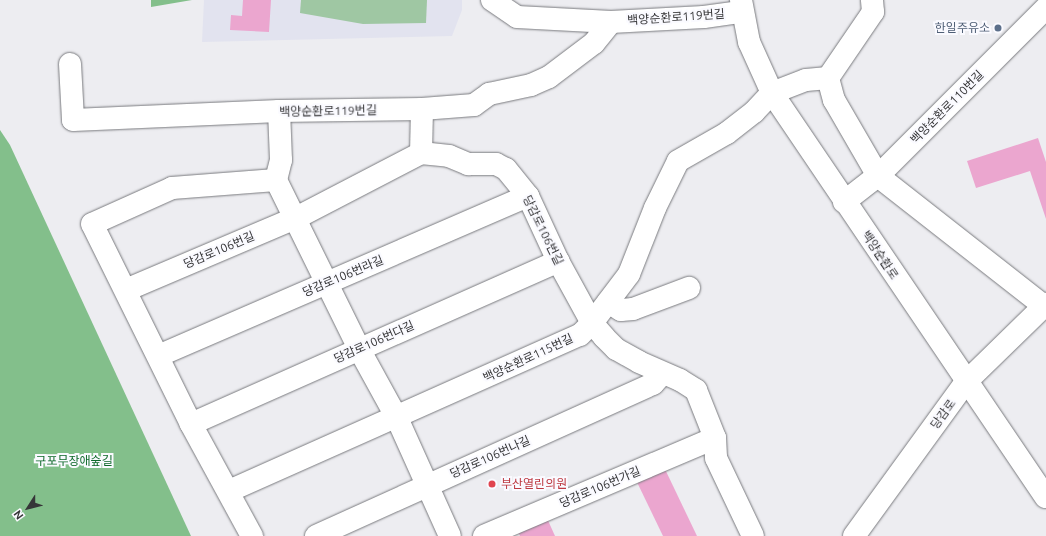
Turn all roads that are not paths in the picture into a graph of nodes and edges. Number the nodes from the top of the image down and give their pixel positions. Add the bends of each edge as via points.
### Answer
1 (492, 0) edge
2 (872, 0) edge
3 (741, 6) edge
4 (1046, 8) edge
5 (611, 22) junction
6 (70, 64) dead end
7 (828, 78) junction
8 (772, 93) junction
9 (422, 109) junction
10 (279, 112) junction
11 (422, 153) junction
12 (878, 176) junction
13 (276, 180) junction
14 (528, 196) junction
15 (844, 202) junction
16 (296, 218) junction
17 (558, 261) junction
18 (327, 283) junction
19 (689, 288) dead end
20 (126, 290) junction
21 (608, 302) junction
22 (1045, 305) edge
23 (592, 324) junction
24 (359, 348) junction
25 (158, 356) junction
26 (662, 374) junction
27 (966, 382) junction
28 (397, 418) junction
29 (191, 424) junction
30 (715, 438) junction
31 (428, 485) junction
32 (229, 491) junction
33 (1046, 497) edge
34 (252, 536) edge
35 (316, 536) edge
36 (450, 536) edge
37 (484, 536) edge
38 (753, 536) edge
39 (854, 536) edge

1 - 5 street, 백양순환로119번길 via 517,17
2 - 7 street via 873,12
3 - 5 street, 백양순환로119번길 via 704,18
3 - 8 street, 백양순환로 via 756,61
4 - 12 street, 백양순환로110번길
5 - 9 street, 백양순환로119번길 via 594,43 549,77 531,85 489,94 474,105
6 - 10 street, 백양순환로119번길 via 73,120
7 - 8 street via 806,80
7 - 12 street via 834,100
8 - 15 street, 백양순환로
8 - 21 street, 백양순환로115번길 via 754,112 727,133 678,161 655,208 629,274
9 - 10 street, 백양순환로119번길
9 - 11 street
10 - 13 street via 281,160
11 - 14 street, 당감로106번길 via 449,156 468,164 496,164 506,169
11 - 16 street, 당감로106번길
12 - 15 street, 백양순환로110번길
12 - 22 street
13 - 16 street
13 - 20 street via 172,188 92,224
14 - 17 street, 당감로106번길
14 - 18 street, 당감로106번라길
15 - 27 street, 백양순환로
16 - 18 street
16 - 20 street, 당감로106번길
17 - 23 street, 당감로106번길
17 - 24 street, 당감로106번다길
18 - 24 street
18 - 25 street, 당감로106번라길
19 - 21 street via 633,309 621,310
20 - 25 street
21 - 23 street, 백양순환로115번길
22 - 27 street, 당감로
23 - 26 street, 당감로106번길 via 616,349
23 - 28 street, 백양순환로115번길 via 580,335
24 - 28 street
24 - 29 street, 당감로106번다길
25 - 29 street
26 - 30 street, 당감로106번길 via 680,380 696,390
26 - 31 street, 당감로106번나길 via 653,384
27 - 33 street, 백양순환로
27 - 39 street, 당감로
28 - 31 street
28 - 32 street, 백양순환로115번길
29 - 32 street
30 - 37 street, 당감로106번가길
30 - 38 street, 당감로106번길 via 716,458
31 - 35 street, 당감로106번나길
31 - 36 street
32 - 34 street

